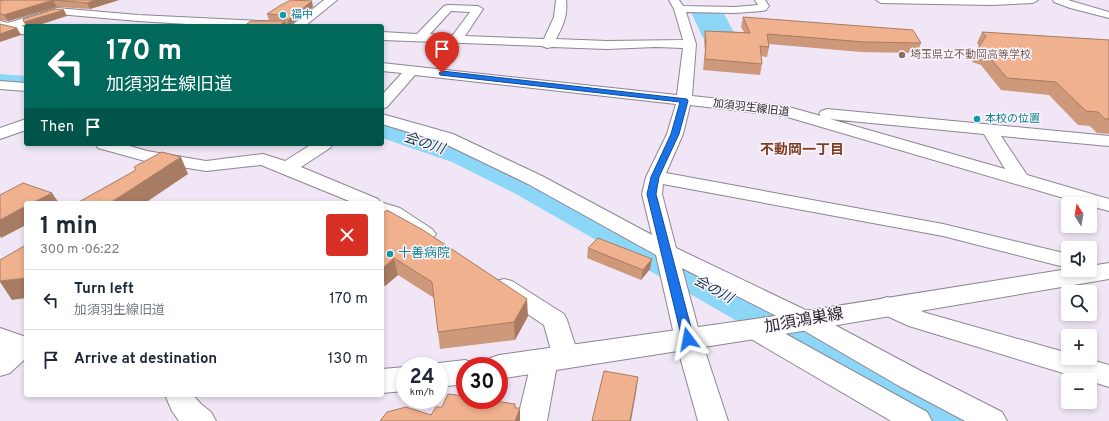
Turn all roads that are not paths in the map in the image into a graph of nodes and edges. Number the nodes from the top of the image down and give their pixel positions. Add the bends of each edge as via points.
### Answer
1 (331, 0) edge
2 (561, 0) edge
3 (760, 0) edge
4 (882, 0) edge
5 (1033, 0) edge
6 (1058, 0) edge
7 (945, 1) edge
8 (677, 4) edge
9 (1109, 15) edge
10 (138, 18) junction
11 (164, 18) junction
12 (123, 24) edge
13 (153, 24) edge
14 (252, 24) edge
15 (300, 24) edge
16 (3, 26) edge
17 (24, 31) edge
18 (384, 36) edge
19 (420, 38) junction
20 (456, 40) junction
21 (547, 44) junction
22 (690, 44) junction
23 (384, 67) edge
24 (412, 70) junction
25 (0, 75) edge
26 (24, 77) edge
27 (0, 85) edge
28 (24, 87) edge
29 (684, 101) junction
30 (384, 102) edge
31 (785, 111) junction
32 (384, 120) edge
33 (24, 125) edge
34 (989, 129) junction
35 (0, 134) edge
36 (1109, 141) edge
37 (111, 146) edge
38 (321, 146) edge
39 (287, 168) junction
40 (655, 177) junction
41 (1021, 180) junction
42 (366, 201) edge
43 (1109, 205) edge
44 (384, 209) edge
45 (444, 246) edge
46 (667, 252) junction
47 (1061, 259) edge
48 (1099, 271) edge
49 (488, 276) edge
50 (886, 306) junction
51 (799, 321) junction
52 (760, 328) junction
53 (688, 339) junction
54 (556, 358) junction
55 (508, 366) edge
56 (1109, 376) edge
57 (396, 380) edge
58 (384, 381) edge
59 (180, 397) edge
60 (201, 421) edge
61 (532, 421) edge
62 (713, 421) edge
63 (917, 421) edge
64 (992, 421) edge

1 - 15 main road
2 - 21 street via 559,22
3 - 8 street via 764,6 762,8
4 - 7 street
5 - 7 street
6 - 9 street
8 - 22 street
10 - 11 street
10 - 12 street
10 - 16 street via 57,11
11 - 13 street
11 - 14 street
16 - 17 main road
18 - 19 street
19 - 20 street
19 - 20 street via 448,8 478,9
20 - 21 street
21 - 22 street
22 - 29 street
23 - 24 street, 加須羽生線旧道
24 - 29 street, 加須羽生線旧道
24 - 30 street
25 - 26 street
27 - 28 street
29 - 31 street, 加須羽生線旧道
29 - 40 street via 675,134
31 - 34 street
31 - 41 street, 加須羽生線旧道
32 - 46 street via 432,133 474,150
33 - 35 street
34 - 36 street
34 - 41 street
37 - 39 street via 144,156 206,166 263,159
38 - 39 street
39 - 42 street
40 - 46 street via 652,194
40 - 47 street via 944,230
41 - 43 street, 加須羽生線旧道
44 - 45 street
46 - 51 street
46 - 53 street
48 - 50 main road, 加須鴻巣線
49 - 54 street via 555,320
50 - 51 main road, 加須鴻巣線
50 - 56 street via 918,320
51 - 52 main road, 加須鴻巣線
51 - 64 street
52 - 53 main road, 加須鴻巣線
52 - 63 street
53 - 54 main road, 加須鴻巣線
53 - 62 street
54 - 55 main road, 加須鴻巣線
54 - 61 street
57 - 58 main road
59 - 60 street via 181,403

